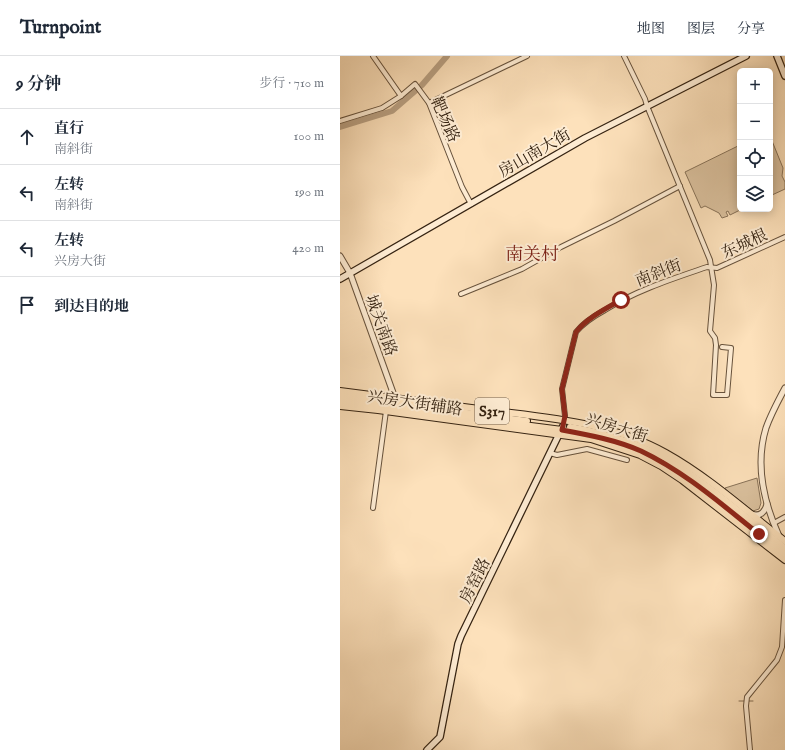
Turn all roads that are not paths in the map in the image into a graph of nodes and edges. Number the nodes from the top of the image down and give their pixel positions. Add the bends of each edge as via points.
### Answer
1 (373, 56) edge
2 (527, 56) edge
3 (624, 56) edge
4 (746, 56) edge
5 (777, 56) edge
6 (781, 56) edge
7 (785, 66) edge
8 (785, 76) edge
9 (401, 96) junction
10 (429, 103) junction
11 (646, 106) junction
12 (340, 121) edge
13 (680, 186) junction
14 (470, 204) junction
15 (785, 237) edge
16 (340, 256) edge
17 (712, 267) junction
18 (350, 273) junction
19 (340, 279) edge
20 (461, 294) dead end
21 (722, 347) dead end
22 (785, 388) edge
23 (340, 391) edge
24 (396, 400) junction
25 (341, 401) edge
26 (386, 411) junction
27 (507, 422) junction
28 (562, 427) junction
29 (513, 428) junction
30 (601, 428) junction
31 (608, 438) junction
32 (598, 441) junction
33 (628, 442) junction
34 (641, 442) junction
35 (550, 453) junction
36 (627, 460) dead end
37 (695, 478) junction
38 (715, 486) junction
39 (767, 503) junction
40 (373, 508) dead end
41 (749, 513) junction
42 (785, 517) edge
43 (774, 523) junction
44 (759, 534) junction
45 (780, 536) junction
46 (785, 541) edge
47 (763, 543) junction
48 (785, 544) edge
49 (785, 548) edge
50 (785, 554) edge
51 (785, 560) edge
52 (785, 600) edge
53 (427, 750) edge
54 (750, 750) edge

1 - 9 street
2 - 10 street
3 - 11 street
4 - 11 main road, 房山南大街
5 - 8 main road
6 - 7 main road
9 - 10 street, 靶场路 via 415,84
9 - 12 street, 靶场路 via 382,108
10 - 14 street, 靶场路
11 - 13 street
11 - 14 main road, 房山南大街
13 - 17 street
13 - 20 street via 522,269
14 - 18 main road, 房山南大街
15 - 17 street, 东城根 via 717,268
16 - 18 street, 城关南路
17 - 21 street via 714,285 710,331 716,345 713,395 727,395 731,348
17 - 28 street, 南斜街 via 640,291 581,326 576,332 562,389 565,416
18 - 19 main road, 房山南大街
18 - 24 street, 城关南路
22 - 39 street via 770,418 763,440 761,468
23 - 24 main road, 兴房大街 / S317
24 - 25 main road, 兴房大街 / S317
24 - 28 main road, 兴房大街 / S317
25 - 26 main road, 兴房大街辅路 / S317 via 353,407
25 - 27 main road, 兴房大街 / S317
26 - 29 main road, 兴房大街辅路 / S317
26 - 40 street
27 - 28 main road, 兴房大街 / S317
27 - 29 main road
28 - 29 main road, 兴房大街辅路 / S317
28 - 30 main road, 兴房大街 / S317
28 - 31 main road, 兴房大街 / S317
28 - 32 main road, 兴房大街辅路 / S317
28 - 35 main road, 房窑路
30 - 31 main road
30 - 34 main road, 兴房大街 / S317
31 - 32 main road
31 - 33 main road, 兴房大街 / S317
31 - 44 main road, 兴房大街 / S317 via 640,451 685,476
32 - 47 main road, 兴房大街辅路 / S317 via 640,455 662,466 705,496
33 - 34 main road
33 - 37 main road, 兴房大街 / S317 via 666,459
34 - 38 main road, 兴房大街 / S317 via 693,469
35 - 36 street via 557,455 587,448
35 - 53 main road, 房窑路 via 461,636 440,737
37 - 38 main road
37 - 49 main road, 兴房大街 / S317
38 - 41 main road, 兴房大街 / S317
39 - 41 street via 765,511 761,514 756,516
39 - 43 street
41 - 45 main road, 兴房大街 / S317
42 - 43 street
43 - 45 street
44 - 47 main road
44 - 50 main road, 兴房大街 / S317
45 - 46 main road, 兴房大街 / S317
45 - 48 main road
47 - 51 main road, 兴房大街辅路 / S317
52 - 54 street via 782,647 777,660 747,697

